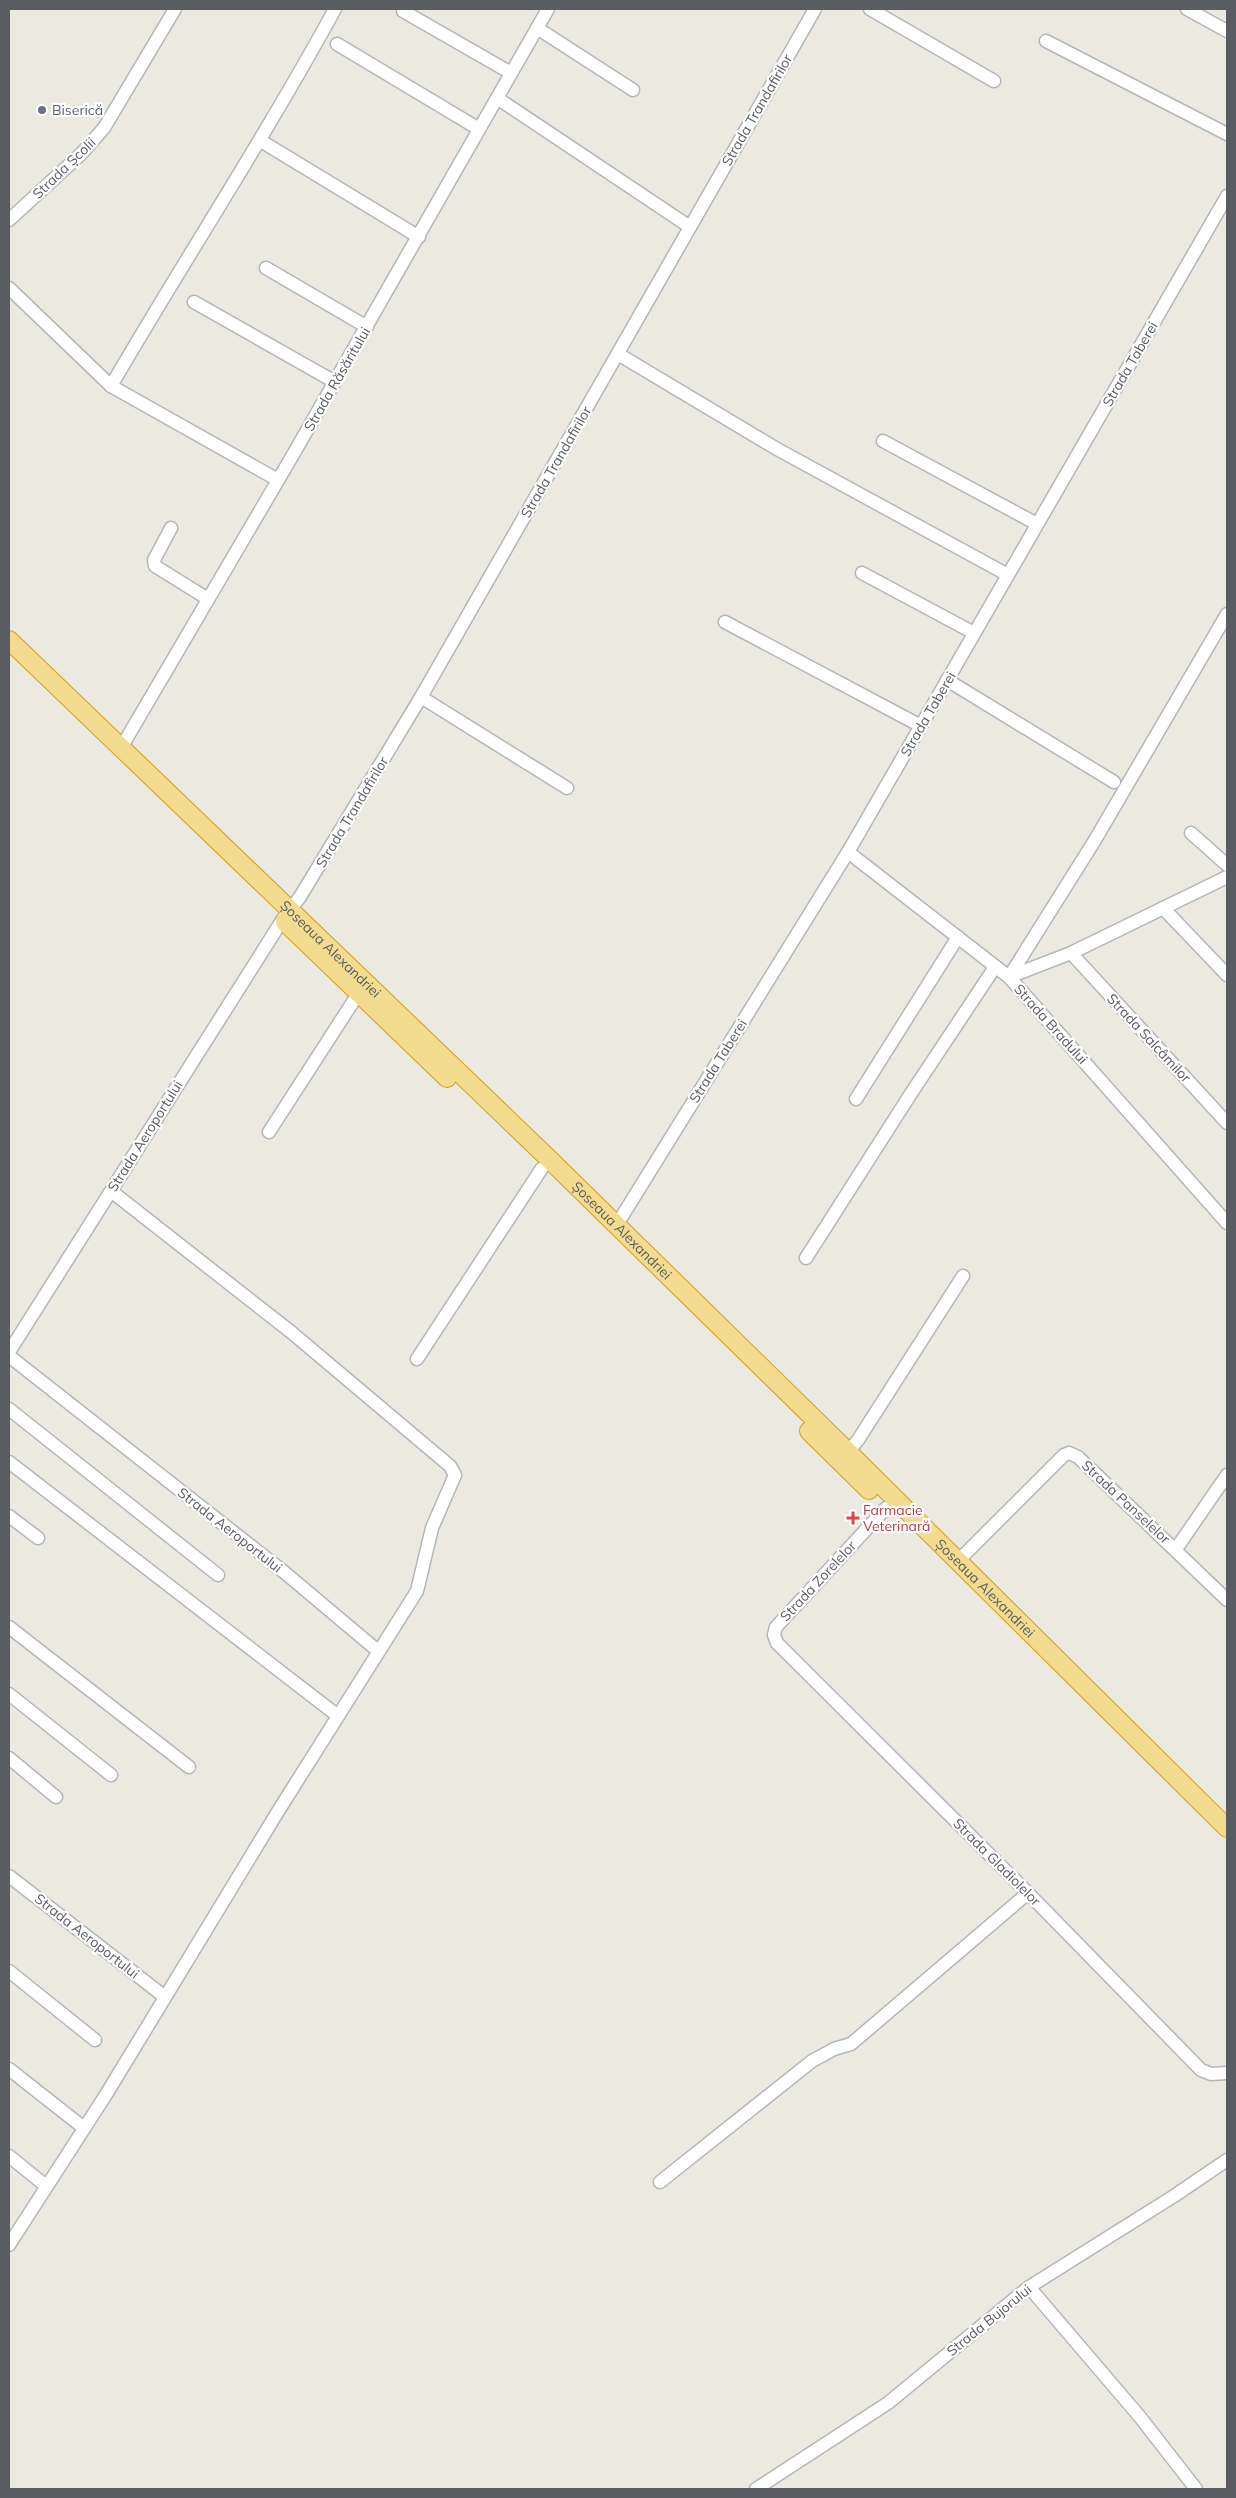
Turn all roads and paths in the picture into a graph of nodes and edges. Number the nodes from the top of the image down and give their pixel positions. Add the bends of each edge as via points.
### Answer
1 (175, 9) edge
2 (335, 9) edge
3 (548, 9) edge
4 (815, 9) edge
5 (870, 9) edge
6 (1187, 9) edge
7 (403, 11) dead end
8 (537, 28) junction
9 (1227, 32) edge
10 (1046, 41) dead end
11 (337, 44) dead end
12 (511, 73) junction
13 (994, 81) dead end
14 (633, 90) dead end
15 (497, 98) junction
16 (479, 130) junction
17 (1227, 134) edge
18 (261, 141) junction
19 (1227, 196) edge
20 (9, 220) edge
21 (690, 227) junction
22 (419, 237) junction
23 (266, 268) dead end
24 (9, 288) edge
25 (194, 302) dead end
26 (367, 327) junction
27 (618, 354) junction
28 (336, 382) junction
29 (111, 386) junction
30 (883, 441) dead end
31 (278, 480) junction
32 (1038, 524) junction
33 (171, 528) dead end
34 (862, 572) dead end
35 (1008, 575) junction
36 (208, 599) junction
37 (1227, 614) edge
38 (725, 622) dead end
39 (745, 624) dead end
40 (974, 633) junction
41 (9, 640) edge
42 (9, 656) edge
43 (947, 680) junction
44 (421, 697) junction
45 (923, 723) junction
46 (121, 748) junction
47 (1114, 782) dead end
48 (567, 788) dead end
49 (1191, 834) dead end
50 (848, 852) junction
51 (1227, 865) edge
52 (1227, 877) edge
53 (1163, 908) junction
54 (286, 915) junction
55 (958, 937) junction
56 (1071, 953) junction
57 (995, 967) junction
58 (1227, 975) edge
59 (1009, 977) junction
60 (358, 994) junction
61 (856, 1099) dead end
62 (1227, 1123) edge
63 (269, 1132) dead end
64 (542, 1168) junction
65 (110, 1191) junction
66 (1227, 1223) edge
67 (616, 1226) junction
68 (806, 1258) dead end
69 (963, 1276) dead end
70 (9, 1352) edge
71 (9, 1356) edge
72 (417, 1359) dead end
73 (9, 1409) edge
74 (848, 1452) junction
75 (9, 1462) edge
76 (1227, 1475) edge
77 (886, 1508) junction
78 (9, 1516) edge
79 (38, 1538) dead end
80 (1176, 1549) junction
81 (958, 1562) junction
82 (218, 1575) dead end
83 (1227, 1600) edge
84 (9, 1627) edge
85 (774, 1635) joint
86 (378, 1651) junction
87 (9, 1694) edge
88 (338, 1716) junction
89 (9, 1758) edge
90 (189, 1767) dead end
91 (111, 1775) dead end
92 (56, 1796) dead end
93 (1227, 1828) edge
94 (1227, 1843) edge
95 (9, 1876) edge
96 (1028, 1893) junction
97 (9, 1971) edge
98 (165, 1997) junction
99 (95, 2040) dead end
100 (9, 2069) edge
101 (1227, 2073) edge
102 (84, 2128) junction
103 (9, 2156) edge
104 (1227, 2160) edge
105 (660, 2182) dead end
106 (46, 2186) junction
107 (9, 2245) edge
108 (1029, 2287) junction
109 (756, 2489) edge
110 (1196, 2489) edge

1 - 20 street, Strada Școlii via 104,128 81,154
2 - 18 street
3 - 8 street, Strada Răsăritului
4 - 21 street, Strada Trandafirilor
5 - 13 street
6 - 9 street
7 - 12 street
8 - 12 street, Strada Răsăritului
8 - 14 street
10 - 17 street
11 - 16 street
12 - 15 street, Strada Răsăritului
15 - 16 street, Strada Răsăritului
15 - 21 street
16 - 22 street, Strada Răsăritului
18 - 22 street
18 - 29 street via 174,278
19 - 32 street, Strada Taberei
21 - 27 street, Strada Trandafirilor
22 - 26 street, Strada Răsăritului
23 - 26 street
24 - 29 street
25 - 28 street
26 - 28 street, Strada Răsăritului
27 - 35 street via 777,449
27 - 44 street, Strada Trandafirilor
28 - 31 street, Strada Răsăritului
29 - 31 street
30 - 32 street
31 - 36 street, Strada Răsăritului
32 - 35 street, Strada Taberei
33 - 36 street via 154,560 155,566
34 - 40 street
35 - 40 street, Strada Taberei
36 - 46 street, Strada Răsăritului
37 - 59 street via 1095,840
38 - 45 street
39 - 45 street
40 - 43 street, Strada Taberei
41 - 46 highway, Șoseaua Alexandriei
42 - 54 highway, Șoseaua Alexandriei
43 - 45 street, Strada Taberei
43 - 47 street
44 - 48 street
44 - 54 street, Strada Trandafirilor
45 - 50 street, Strada Taberei
46 - 54 highway, Șoseaua Alexandriei
49 - 51 street
50 - 55 street, Strada Bradului
50 - 67 street, Strada Taberei
52 - 53 street
53 - 56 street
53 - 58 street
54 - 60 highway, Șoseaua Alexandriei
54 - 65 street, Strada Aeroportului
54 - 67 highway, Șoseaua Alexandriei
55 - 57 street, Strada Bradului
55 - 61 street
56 - 59 street
56 - 62 street, Strada Salcâmilor
57 - 59 street, Strada Bradului
57 - 68 street
59 - 66 street, Strada Bradului
60 - 63 street
60 - 64 highway, Șoseaua Alexandriei
64 - 72 street
64 - 77 highway, Șoseaua Alexandriei
65 - 70 street, Strada Aeroportului
65 - 86 street via 291,1332 454,1470 454,1481 432,1528 417,1591
67 - 74 highway, Șoseaua Alexandriei
69 - 74 street
71 - 86 street, Strada Aeroportului via 284,1572
73 - 82 street
74 - 81 highway, Șoseaua Alexandriei
75 - 88 street
76 - 80 street
77 - 85 street, Strada Zorelelor via 776,1626
77 - 94 highway, Șoseaua Alexandriei via 990,1606
78 - 79 street
80 - 81 street, Strada Panselelor via 1078,1457 1068,1453
80 - 83 street, Strada Panselelor
81 - 93 highway, Șoseaua Alexandriei
84 - 90 street
85 - 96 street, Strada Gladiolelor via 778,1643
86 - 88 street
87 - 91 street
88 - 98 street
89 - 92 street
95 - 98 street, Strada Aeroportului
96 - 101 street, Strada Gladiolelor via 1201,2070 1211,2074
96 - 105 street via 851,2044 812,2061
97 - 99 street
98 - 102 street
100 - 102 street
102 - 106 street
103 - 106 street
104 - 108 street, Strada Bujorului
106 - 107 street
108 - 109 street, Strada Bujorului via 888,2403
108 - 110 street via 1140,2417

